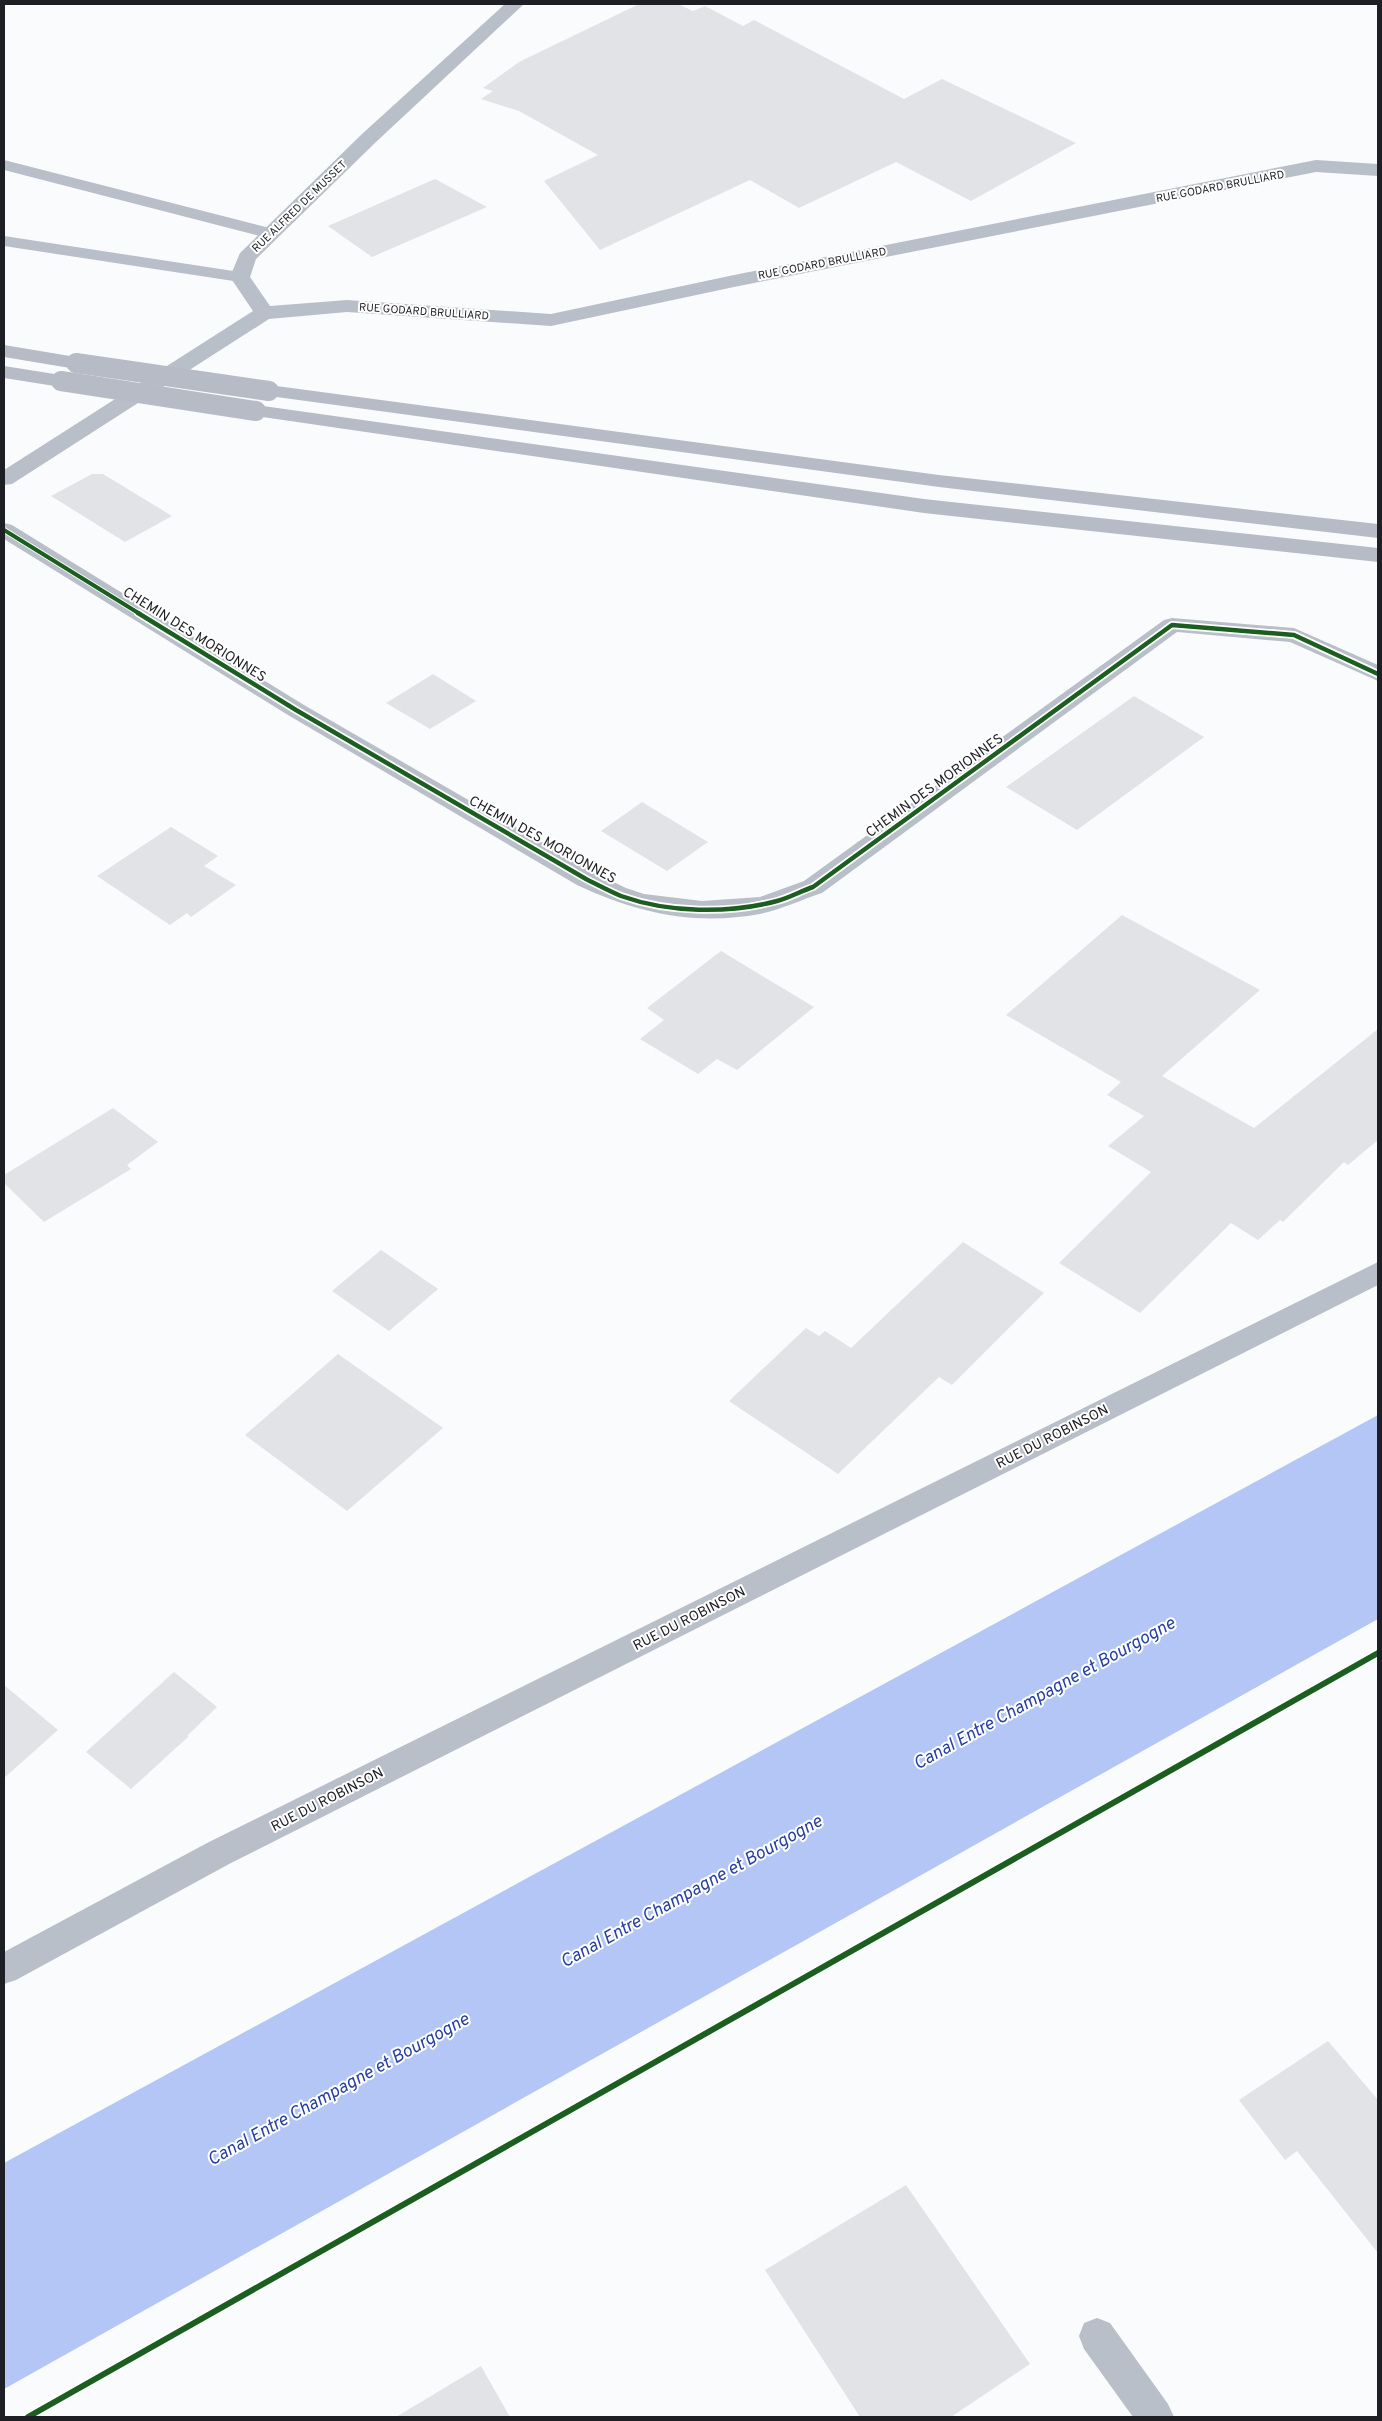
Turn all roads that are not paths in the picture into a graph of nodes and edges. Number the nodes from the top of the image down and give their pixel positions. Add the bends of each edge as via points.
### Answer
1 (515, 4) edge
2 (4, 165) edge
3 (1378, 170) edge
4 (271, 234) junction
5 (4, 241) edge
6 (240, 277) junction
7 (264, 313) junction
8 (4, 351) edge
9 (4, 372) edge
10 (4, 479) edge
11 (4, 530) edge
12 (1378, 531) edge
13 (1378, 555) edge
14 (1378, 674) edge
15 (1378, 1273) edge
16 (4, 1969) edge
17 (1097, 2336) dead end
18 (1155, 2417) edge

1 - 4 street, RUE ALFRED DE MUSSET via 369,138
2 - 4 lane
3 - 7 street, RUE GODARD BRULLIARD via 1316,166 734,280 550,320 346,306
4 - 6 street, RUE ALFRED DE MUSSET via 247,257
5 - 6 lane
6 - 7 street
7 - 10 street
8 - 12 highway, bridge via 269,391 939,481
9 - 13 highway, bridge via 924,506
11 - 14 street, CHEMIN DES MORIONNES via 296,710 586,878 627,898 663,905 702,909 742,907 776,902 813,886 1172,625 1294,635
15 - 16 street, RUE DU ROBINSON via 219,1853
17 - 18 street

